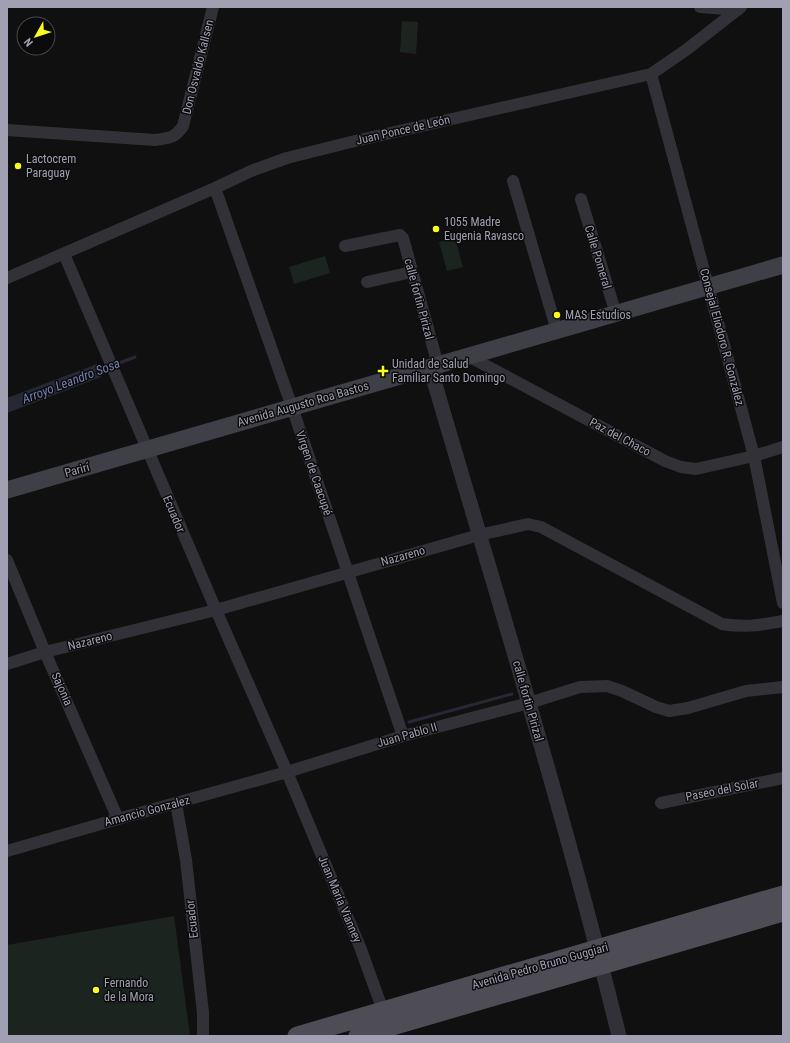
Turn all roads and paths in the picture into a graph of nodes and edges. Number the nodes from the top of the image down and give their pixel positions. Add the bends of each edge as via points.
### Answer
1 (213, 7) edge
2 (700, 7) edge
3 (739, 8) edge
4 (651, 74) junction
5 (7, 130) edge
6 (513, 181) dead end
7 (215, 188) junction
8 (581, 199) dead end
9 (345, 246) dead end
10 (64, 254) junction
11 (783, 266) edge
12 (412, 272) junction
13 (7, 278) edge
14 (367, 282) dead end
15 (709, 287) junction
16 (616, 314) junction
17 (557, 331) junction
18 (468, 356) junction
19 (434, 366) junction
20 (292, 407) junction
21 (783, 447) edge
22 (147, 449) junction
23 (754, 456) junction
24 (7, 490) edge
25 (479, 535) junction
26 (7, 560) edge
27 (347, 572) junction
28 (783, 603) edge
29 (216, 610) junction
30 (783, 621) edge
31 (45, 652) junction
32 (7, 664) edge
33 (783, 687) edge
34 (529, 702) junction
35 (403, 736) junction
36 (287, 772) junction
37 (783, 778) edge
38 (661, 802) dead end
39 (176, 803) junction
40 (118, 818) junction
41 (7, 851) edge
42 (783, 895) edge
43 (783, 912) edge
44 (600, 958) junction
45 (385, 1019) junction
46 (360, 1031) edge
47 (204, 1036) edge
48 (297, 1036) edge
49 (619, 1036) edge

1 - 5 street, Don Osvaldo Kallsen via 183,126 171,138 154,140
2 - 3 street
3 - 4 street, Juan Ponce de León
4 - 7 street, Juan Ponce de León via 322,149 251,171
4 - 15 street, Consejal Eliodoro R. González
6 - 17 street
7 - 10 street, Juan Ponce de León
7 - 20 street, Virgen de Caacupé
8 - 16 street, Calle Pomeral
9 - 12 street, calle fortin Pirizal via 400,234
10 - 13 street, Juan Ponce de León
10 - 22 street, Ecuador
11 - 15 main road, Avenida Augusto Roa Bastos
12 - 14 street
12 - 19 street, calle fortin Pirizal
15 - 16 main road, Avenida Augusto Roa Bastos
15 - 23 street, Consejal Eliodoro R. González
16 - 17 main road, Avenida Augusto Roa Bastos
17 - 18 main road, Avenida Augusto Roa Bastos
18 - 19 main road, Avenida Augusto Roa Bastos
18 - 23 street, Paz del Chaco via 665,461 681,467 696,468
19 - 20 main road, Avenida Augusto Roa Bastos
19 - 25 street, calle fortin Pirizal
20 - 22 main road, Avenida Augusto Roa Bastos
20 - 27 street, Virgen de Caacupé
21 - 23 street, Paz del Chaco
22 - 24 main road, Parirí
22 - 29 street, Ecuador
23 - 28 street, Consejal Eliodoro R. González
25 - 27 street, Nazareno
25 - 30 street, Nazareno via 528,524 542,527 722,624 738,627
25 - 34 street, calle fortin Pirizal
26 - 31 street, Sajonia
27 - 29 street, Nazareno
27 - 35 street, Virgen de Caacupé
29 - 31 street, Nazareno
29 - 36 street, Ecuador
31 - 32 street, Nazareno
31 - 40 street, Sajonia
33 - 34 street, Juan Pablo II via 746,691 669,711 607,686 580,687
34 - 35 street, Juan Pablo II
34 - 44 street, calle fortin Pirizal
35 - 36 street, Juan Pablo II
36 - 39 street, Amancio Gonzalez
36 - 45 street, Juan María Vianney via 360,947
37 - 38 street, Paseo del Solar
39 - 40 street, Amancio Gonzalez
39 - 47 street, Ecuador via 186,860
40 - 41 street, Amancio Gonzalez
42 - 44 main road, Avenida Pedro Bruno Guggiari
43 - 44 main road, Avenida Pedro Bruno Guggiari
44 - 45 main road, Avenida Pedro Bruno Guggiari
44 - 49 street, calle fortin Pirizal
45 - 46 main road, Avenida Pedro Bruno Guggiari
46 - 48 main road, Avenida Pedro Bruno Guggiari

